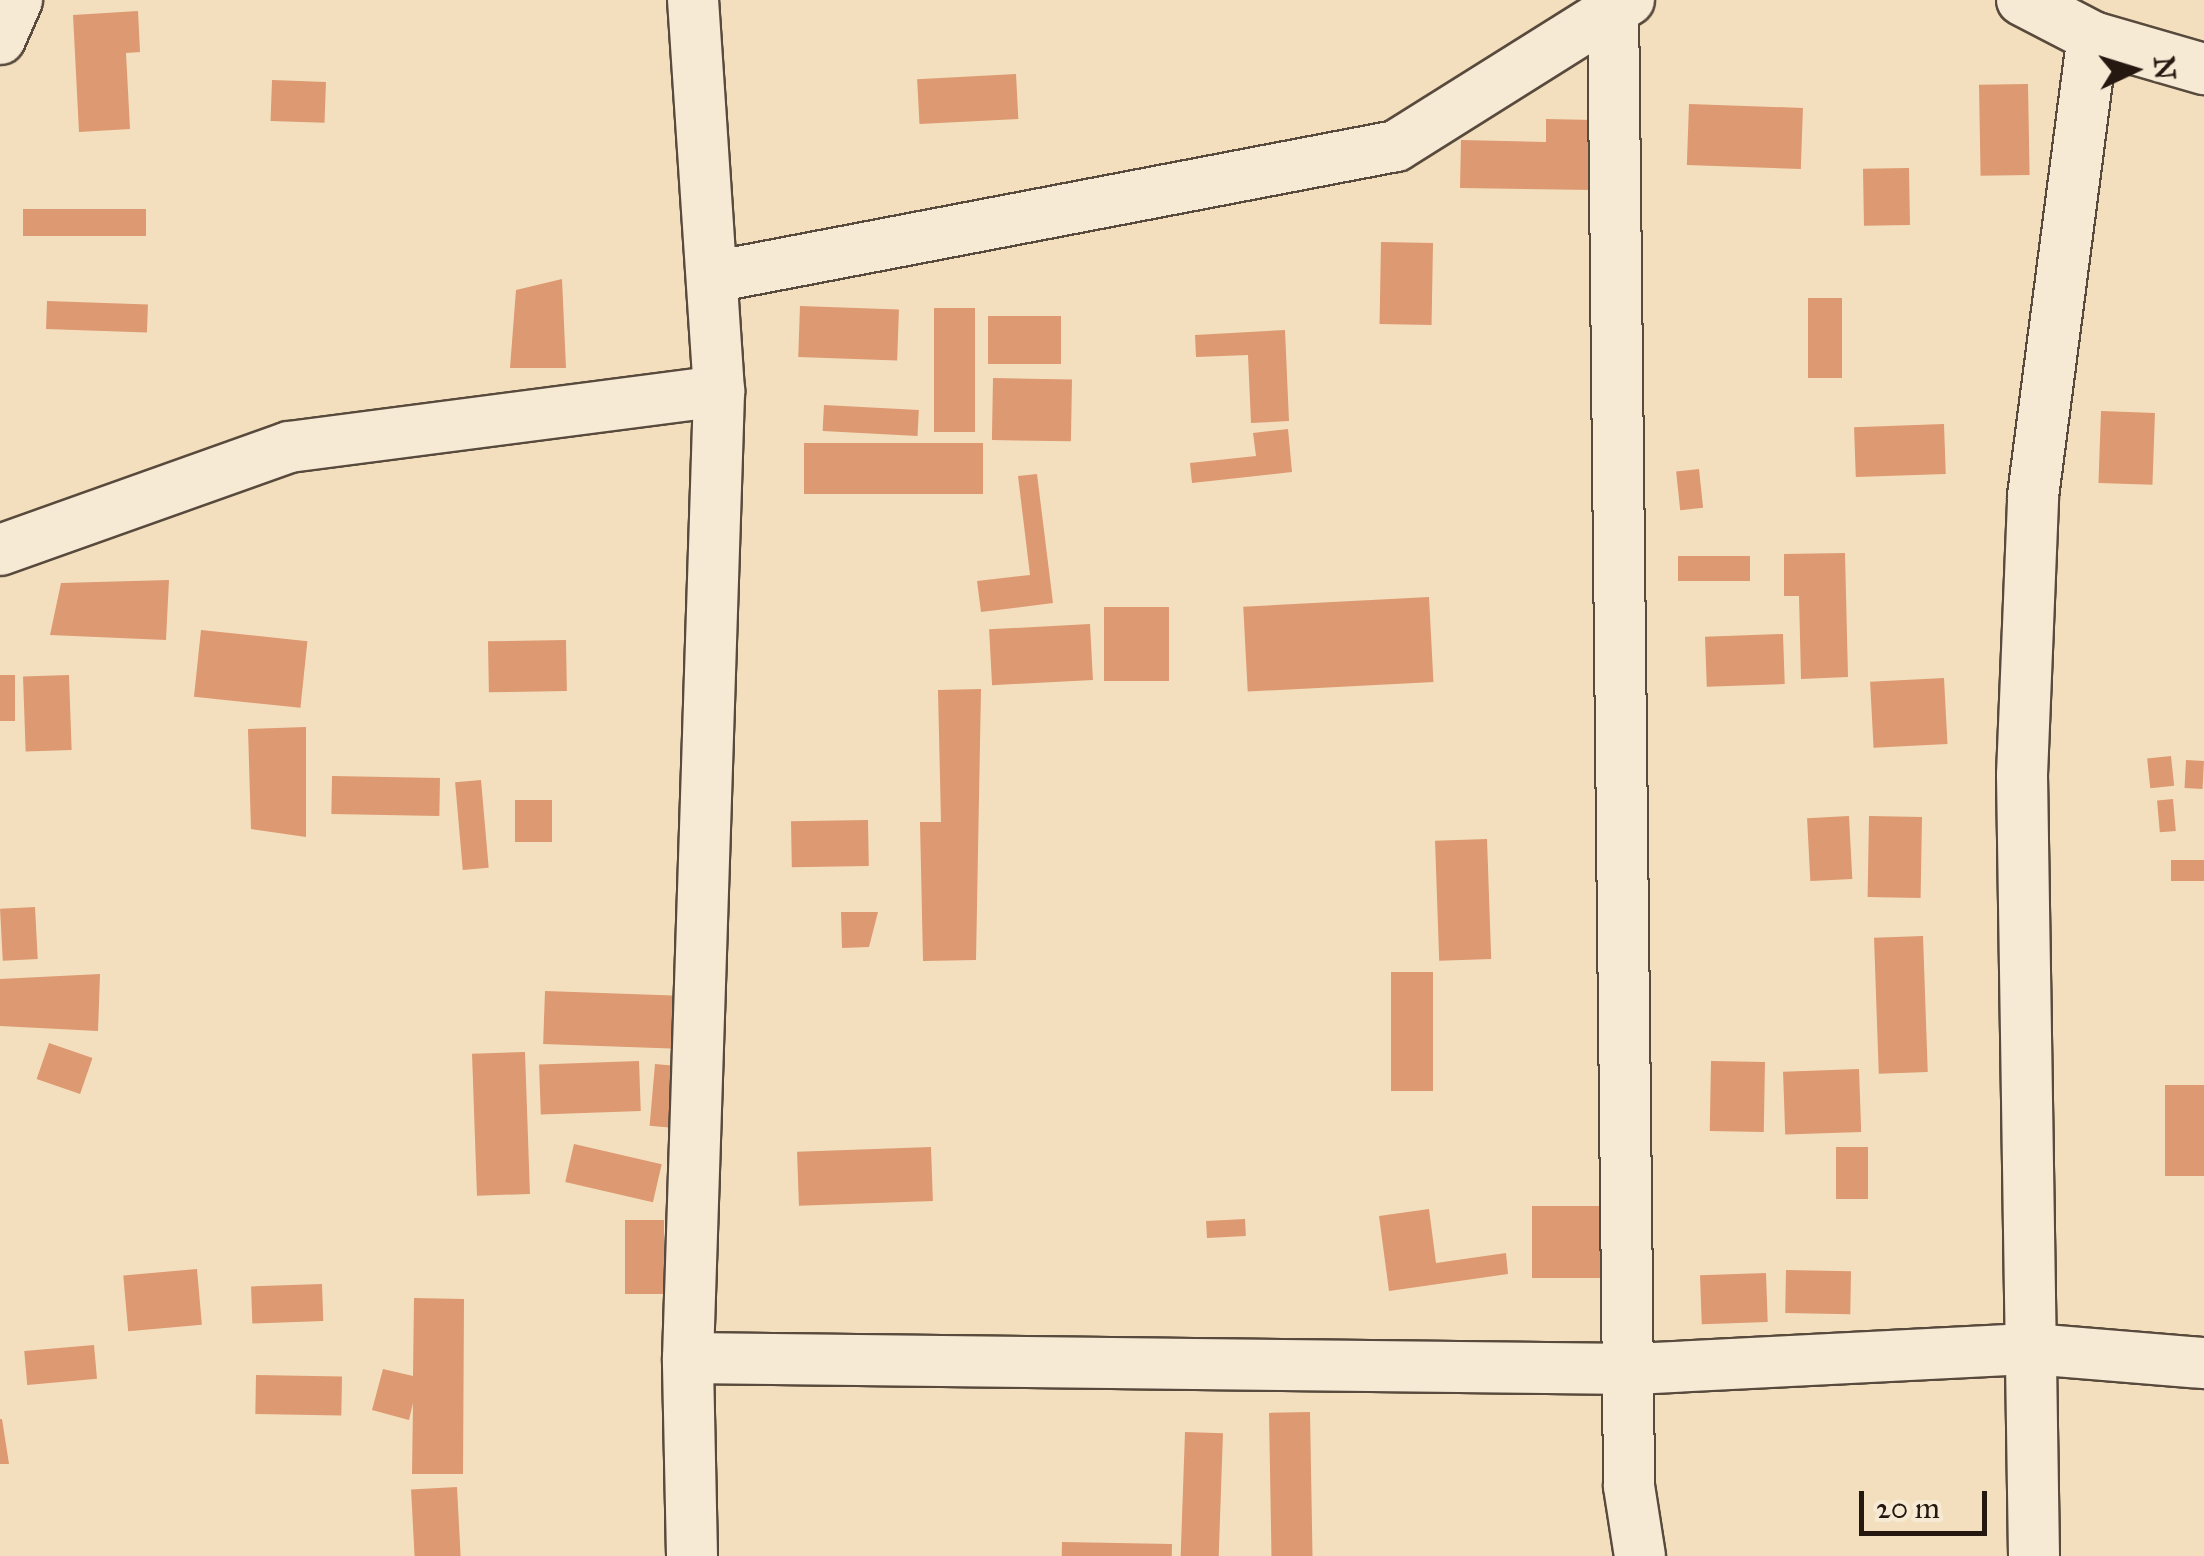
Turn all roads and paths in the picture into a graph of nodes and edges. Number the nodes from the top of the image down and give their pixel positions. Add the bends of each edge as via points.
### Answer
1 (17, 0) edge
2 (693, 0) edge
3 (2022, 0) edge
4 (1619, 3) edge
5 (2094, 37) junction
6 (0, 40) edge
7 (2204, 69) edge
8 (713, 276) junction
9 (719, 391) junction
10 (0, 550) edge
11 (2032, 1349) junction
12 (688, 1358) junction
13 (2204, 1363) edge
14 (1634, 1368) junction
15 (692, 1556) edge
16 (1640, 1556) edge
17 (2034, 1556) edge

1 - 6 street
2 - 8 street
3 - 5 street
4 - 8 street via 1396,146
4 - 14 street
5 - 7 street
5 - 11 street via 2033,496 2019,1000
8 - 9 street
9 - 10 street via 289,446
9 - 12 street
11 - 13 street
11 - 14 street
11 - 17 street
12 - 14 street
12 - 15 street
14 - 16 street via 1629,1486

